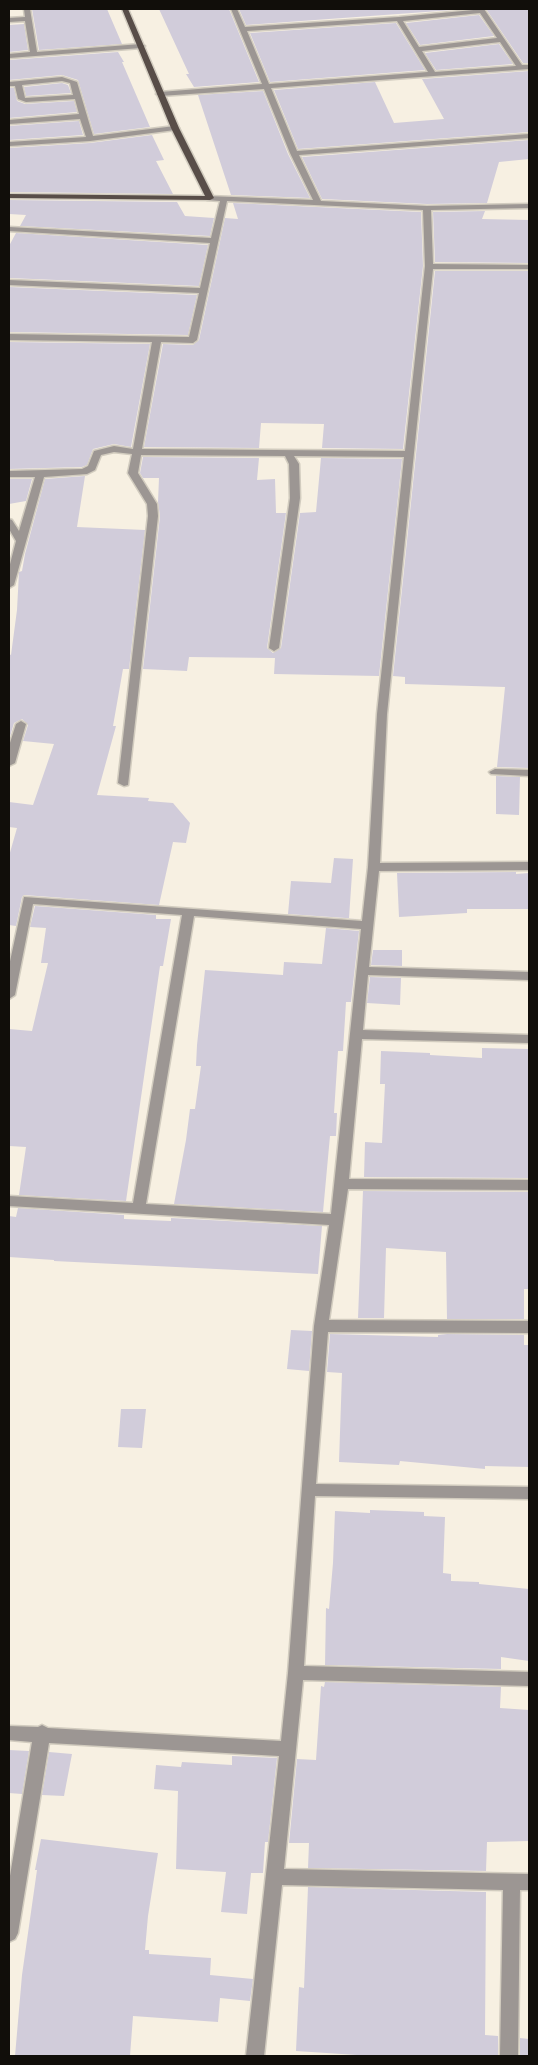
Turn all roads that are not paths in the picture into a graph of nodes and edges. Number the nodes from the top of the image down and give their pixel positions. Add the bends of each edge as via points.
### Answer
1 (27, 9) edge
2 (125, 9) edge
3 (234, 9) edge
4 (481, 10) edge
5 (29, 19) junction
6 (399, 19) junction
7 (9, 20) edge
8 (243, 29) junction
9 (500, 40) junction
10 (141, 46) junction
11 (417, 49) junction
12 (34, 54) junction
13 (9, 56) edge
14 (520, 67) junction
15 (529, 67) edge
16 (433, 75) junction
17 (18, 83) junction
18 (9, 84) edge
19 (265, 86) junction
20 (160, 94) junction
21 (78, 97) junction
22 (84, 116) junction
23 (9, 122) edge
24 (175, 128) junction
25 (529, 136) edge
26 (90, 138) junction
27 (9, 144) edge
28 (294, 153) junction
29 (9, 196) edge
30 (210, 198) junction
31 (224, 199) junction
32 (318, 203) junction
33 (529, 206) edge
34 (427, 208) junction
35 (9, 229) edge
36 (216, 241) junction
37 (429, 266) junction
38 (529, 267) edge
39 (9, 282) edge
40 (205, 291) junction
41 (9, 338) edge
42 (157, 339) junction
43 (136, 452) junction
44 (288, 453) junction
45 (410, 454) junction
46 (9, 474) edge
47 (40, 474) junction
48 (9, 522) edge
49 (21, 541) junction
50 (13, 555) edge
51 (9, 585) edge
52 (274, 648) dead end
53 (21, 724) dead end
54 (9, 763) edge
55 (495, 772) dead end
56 (529, 773) edge
57 (124, 783) dead end
58 (529, 866) edge
59 (374, 867) junction
60 (189, 912) junction
61 (368, 925) junction
62 (362, 971) junction
63 (529, 976) edge
64 (9, 995) edge
65 (356, 1034) junction
66 (529, 1039) edge
67 (342, 1184) junction
68 (529, 1185) edge
69 (9, 1201) edge
70 (139, 1208) junction
71 (337, 1220) junction
72 (321, 1326) junction
73 (529, 1327) edge
74 (308, 1490) junction
75 (529, 1493) edge
76 (296, 1674) junction
77 (529, 1679) edge
78 (9, 1733) edge
79 (42, 1733) junction
80 (288, 1749) junction
81 (275, 1877) junction
82 (521, 1882) edge
83 (9, 1932) edge
84 (255, 2056) edge
85 (509, 2056) edge

1 - 5 street
2 - 10 main road
3 - 8 street
4 - 6 street
4 - 9 street
5 - 7 street
5 - 12 street
6 - 8 street via 376,17
6 - 11 street
8 - 19 street
9 - 11 street
9 - 14 street
10 - 12 street
10 - 20 main road
11 - 16 street
12 - 13 street
14 - 15 street
14 - 16 street
16 - 19 street
17 - 18 street
17 - 21 street via 70,80
17 - 21 street via 22,99 26,100
19 - 20 street
19 - 28 street
20 - 24 main road
21 - 22 street
22 - 23 street
22 - 26 street
24 - 26 street
24 - 30 main road
25 - 28 street
26 - 27 street
28 - 32 street
29 - 30 main road
30 - 31 street
31 - 32 street
31 - 36 street
32 - 34 street
33 - 34 street
34 - 37 street
35 - 36 street
36 - 40 street
37 - 38 street
37 - 45 street
39 - 40 street
40 - 42 street via 193,340
41 - 42 street
42 - 43 street
43 - 44 street
43 - 47 street via 114,449 97,454 92,468 84,472
43 - 57 street via 133,473 152,504 153,516
44 - 45 street
44 - 52 street via 294,464 295,498
45 - 59 street via 382,714
46 - 47 street
47 - 49 street
48 - 49 street
49 - 50 street
50 - 51 street
53 - 54 street
55 - 56 street
58 - 59 street
59 - 61 street
60 - 61 street
60 - 64 street via 28,900
60 - 70 street
61 - 62 street
62 - 63 street
62 - 65 street
65 - 66 street
65 - 67 street
67 - 68 street
67 - 71 street
69 - 70 street
70 - 71 street
71 - 72 street
72 - 73 street
72 - 74 street
74 - 75 street
74 - 76 street
76 - 77 street
76 - 80 street
78 - 79 street
79 - 80 street
79 - 83 street
80 - 81 street
81 - 82 street
81 - 84 street
82 - 85 street

